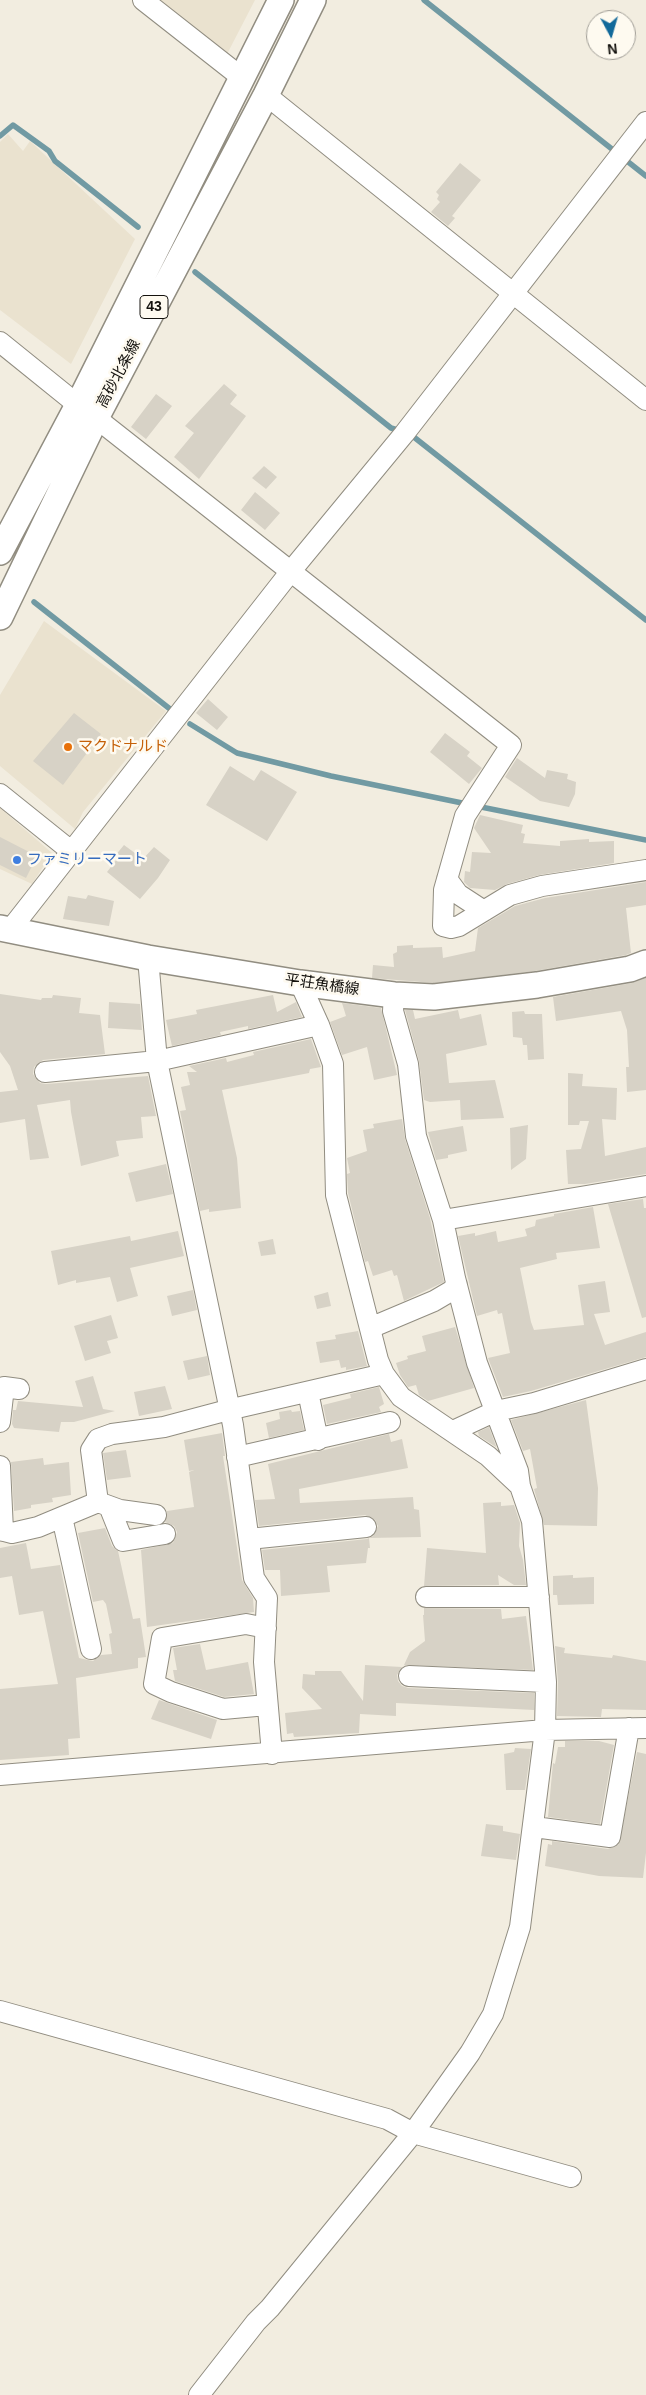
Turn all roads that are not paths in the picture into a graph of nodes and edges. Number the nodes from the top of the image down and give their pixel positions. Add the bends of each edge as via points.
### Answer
1 (143, 0) edge
2 (281, 0) edge
3 (313, 0) edge
4 (241, 77) junction
5 (266, 95) junction
6 (646, 122) edge
7 (512, 292) junction
8 (0, 342) edge
9 (646, 400) edge
10 (87, 411) junction
11 (0, 552) edge
12 (291, 571) junction
13 (0, 617) edge
14 (0, 794) edge
15 (71, 851) junction
16 (646, 870) edge
17 (446, 880) junction
18 (484, 911) junction
19 (5, 929) edge
20 (148, 958) junction
21 (646, 963) edge
22 (300, 983) junction
23 (394, 995) junction
24 (319, 1025) junction
25 (157, 1061) junction
26 (46, 1072) dead end
27 (646, 1186) edge
28 (443, 1220) junction
29 (457, 1285) junction
30 (370, 1328) junction
31 (646, 1369) edge
32 (384, 1374) junction
33 (19, 1389) dead end
34 (308, 1392) junction
35 (228, 1410) junction
36 (496, 1411) junction
37 (0, 1422) edge
38 (390, 1422) dead end
39 (453, 1430) junction
40 (318, 1440) junction
41 (237, 1457) junction
42 (0, 1466) edge
43 (520, 1486) junction
44 (104, 1504) junction
45 (156, 1515) dead end
46 (62, 1517) junction
47 (366, 1527) dead end
48 (2, 1531) edge
49 (166, 1534) dead end
50 (249, 1539) junction
51 (426, 1597) dead end
52 (539, 1597) junction
53 (266, 1628) junction
54 (91, 1649) dead end
55 (409, 1676) dead end
56 (546, 1682) junction
57 (267, 1705) junction
58 (638, 1728) edge
59 (545, 1730) junction
60 (272, 1754) junction
61 (0, 1775) edge
62 (534, 1827) junction
63 (0, 2011) edge
64 (413, 2133) junction
65 (571, 2176) dead end
66 (199, 2395) edge

1 - 4 street
2 - 4 main road, 高砂北条線 / 43
3 - 5 main road, 高砂北条線 / 43
4 - 10 main road, 高砂北条線 / 43
5 - 7 street
5 - 10 main road, 高砂北条線 / 43
6 - 7 street
7 - 9 street
7 - 12 street via 408,428
8 - 10 street
10 - 11 main road, 高砂北条線 / 43
10 - 12 street
10 - 13 main road, 高砂北条線 / 43
12 - 15 street
12 - 17 street via 511,744 465,816
14 - 15 street
15 - 19 street
16 - 18 street via 542,886 510,895
17 - 18 street via 458,894
17 - 18 street via 443,926 459,926
19 - 20 main road, 平荘魚橋線
20 - 22 main road, 平荘魚橋線
20 - 25 street
21 - 23 main road, 平荘魚橋線 via 630,969 537,986 434,997
22 - 23 main road, 平荘魚橋線
22 - 24 street
23 - 28 street via 393,1010 408,1064 416,1136
24 - 25 street
24 - 30 street via 333,1064 336,1195
25 - 26 street
25 - 35 street
27 - 28 street
28 - 29 street
29 - 30 street via 434,1301
29 - 36 street via 477,1363
30 - 32 street
31 - 36 street via 534,1403
32 - 34 street
32 - 39 street via 401,1396
33 - 37 street via 4,1387
34 - 35 street
34 - 40 street
35 - 41 street
35 - 44 street via 164,1427 98,1439 90,1450
36 - 39 street
36 - 43 street via 518,1471
38 - 40 street
39 - 43 street
40 - 41 street
41 - 50 street
42 - 48 street
43 - 52 street via 532,1522
44 - 45 street
44 - 46 street
44 - 49 street via 123,1541
46 - 48 street via 38,1527 12,1533
46 - 54 street
47 - 50 street
50 - 53 street via 254,1578 267,1598
51 - 52 street
52 - 56 street
53 - 57 street
53 - 57 street via 246,1624 162,1638 154,1684 223,1709
55 - 56 street
56 - 59 street
57 - 60 street
58 - 59 street
58 - 62 street via 610,1837
59 - 60 street
59 - 62 street
60 - 61 street
62 - 64 street via 520,1928 493,2014 470,2053
63 - 64 street via 387,2119
64 - 65 street
64 - 66 street

